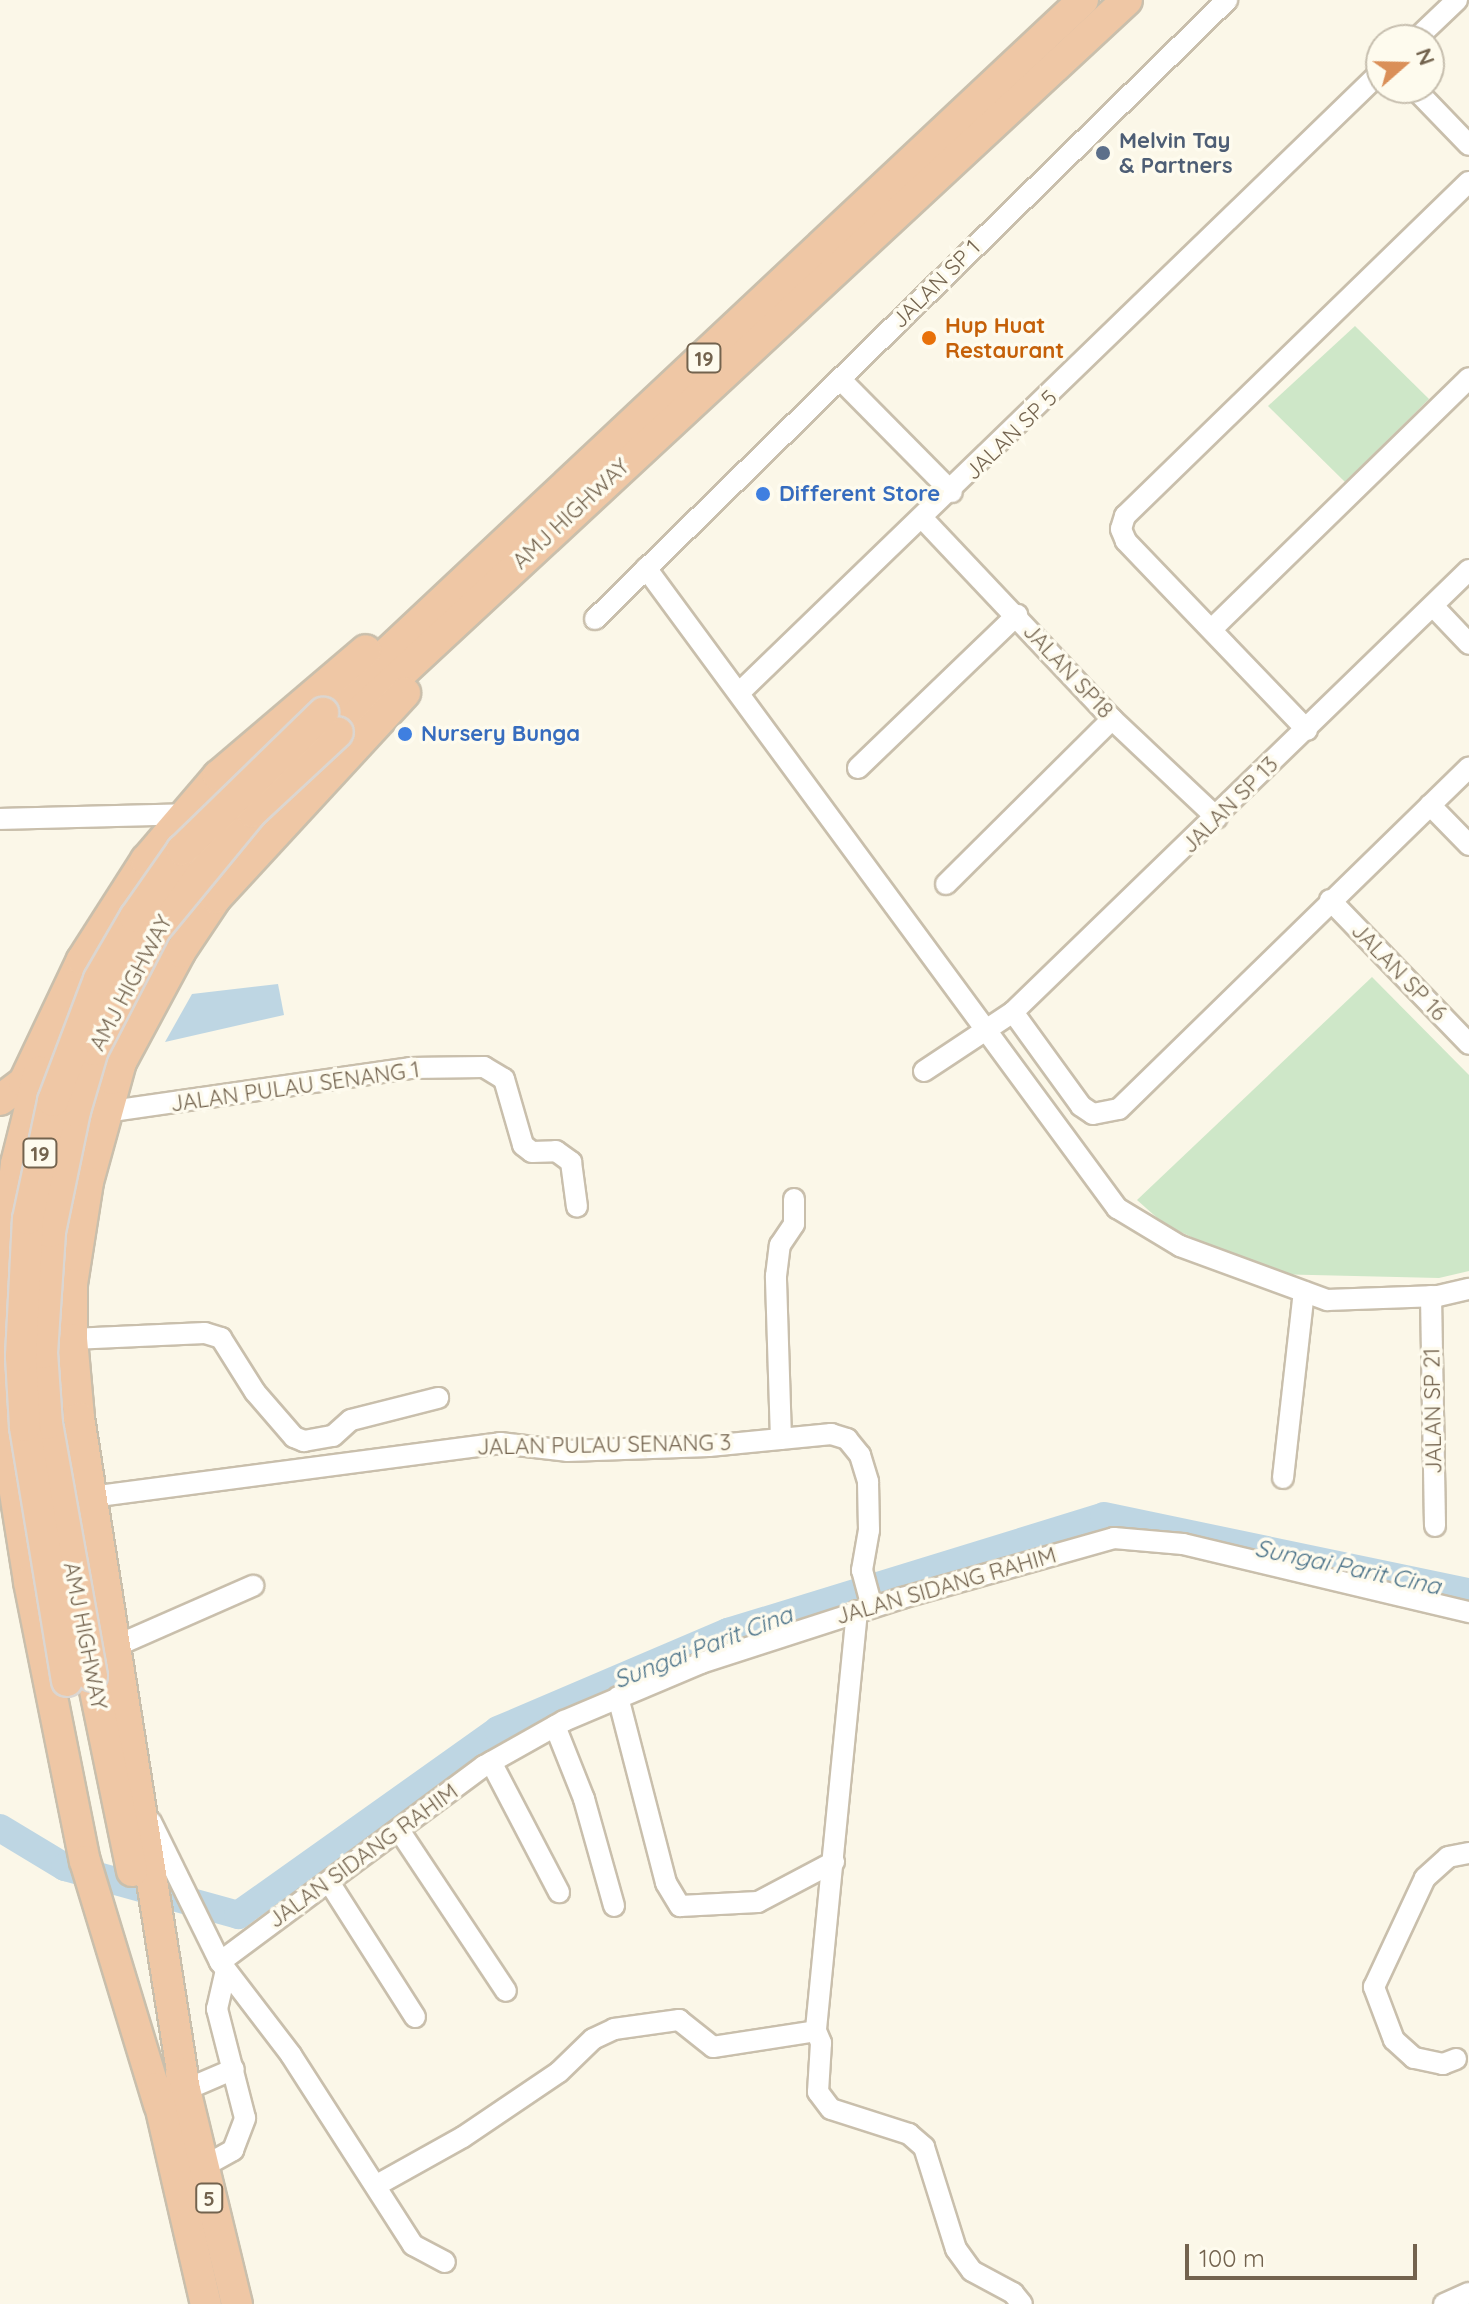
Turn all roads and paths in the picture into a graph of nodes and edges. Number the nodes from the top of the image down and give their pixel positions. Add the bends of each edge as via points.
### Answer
1 (1083, 0) edge
2 (1127, 0) edge
3 (1227, 0) edge
4 (1457, 0) edge
5 (1432, 24) edge
6 (1365, 88) edge
7 (1429, 104) edge
8 (1469, 145) edge
9 (1469, 182) edge
10 (1469, 378) edge
11 (840, 379) junction
12 (952, 492) junction
13 (924, 520) junction
14 (540, 528) junction
15 (646, 568) junction
16 (1469, 570) edge
17 (1433, 606) junction
18 (1017, 615) junction
19 (595, 619) dead end
20 (1212, 629) junction
21 (1469, 644) edge
22 (740, 692) junction
23 (1112, 719) junction
24 (1307, 730) junction
25 (858, 768) dead end
26 (1469, 768) edge
27 (1430, 805) junction
28 (185, 814) junction
29 (1217, 818) junction
30 (0, 819) edge
31 (1469, 845) edge
32 (946, 884) dead end
33 (1330, 900) junction
34 (1013, 1012) junction
35 (984, 1031) junction
36 (49, 1035) junction
37 (1469, 1044) edge
38 (121, 1062) junction
39 (924, 1071) dead end
40 (0, 1100) edge
41 (105, 1112) junction
42 (794, 1199) dead end
43 (577, 1207) dead end
44 (3, 1255) junction
45 (72, 1284) junction
46 (1469, 1289) edge
47 (1304, 1292) junction
48 (1431, 1296) junction
49 (0, 1304) edge
50 (0, 1319) edge
51 (72, 1339) junction
52 (438, 1398) dead end
53 (2, 1413) edge
54 (781, 1439) junction
55 (1283, 1478) dead end
56 (91, 1497) junction
57 (1435, 1526) dead end
58 (253, 1586) dead end
59 (865, 1599) junction
60 (1469, 1612) edge
61 (116, 1646) junction
62 (618, 1697) junction
63 (555, 1726) junction
64 (491, 1762) junction
65 (399, 1830) junction
66 (1469, 1853) edge
67 (834, 1862) junction
68 (329, 1882) junction
69 (128, 1883) junction
70 (559, 1892) dead end
71 (614, 1906) dead end
72 (223, 1966) junction
73 (506, 1991) dead end
74 (415, 2017) dead end
75 (816, 2031) junction
76 (1456, 2059) dead end
77 (234, 2069) junction
78 (185, 2090) junction
79 (201, 2168) junction
80 (377, 2185) junction
81 (445, 2262) dead end
82 (1469, 2293) edge
83 (206, 2304) edge
84 (237, 2304) edge
85 (1022, 2304) edge
86 (1444, 2304) edge

1 - 14 highway, AMJ HIGHWAY / 19
2 - 14 highway, AMJ HIGHWAY / 19
3 - 11 street, JALAN SP 1
4 - 5 street
6 - 12 street, JALAN SP 5
7 - 8 street
9 - 20 street via 1125,516 1121,529 1126,541
10 - 20 street
11 - 12 street
11 - 15 street, JALAN SP 1
12 - 13 street, JALAN SP 5
13 - 18 street, JALAN SP18
13 - 22 street, JALAN SP 5
14 - 28 highway via 319,687 218,776
14 - 38 highway via 216,898 180,952
14 - 69 highway, AMJ HIGHWAY / 19, bridge via 330,722 252,812 155,930 93,1050 50,1232 42,1353 80,1679
15 - 19 street, JALAN SP 1
15 - 22 street
16 - 17 street, JALAN SP 13
17 - 21 street
17 - 24 street, JALAN SP 13
18 - 23 street, JALAN SP18
18 - 25 street
20 - 24 street
22 - 35 street
23 - 29 street, JALAN SP18
23 - 32 street
24 - 29 street, JALAN SP 13
26 - 27 street
27 - 31 street
27 - 33 street
28 - 30 street
28 - 36 highway via 113,908 82,960
29 - 34 street, JALAN SP 13
33 - 34 street via 1132,1100 1107,1113 1093,1114 1081,1106
33 - 37 street, JALAN SP 16
34 - 35 street, JALAN SP 13
35 - 39 street, JALAN SP 13
35 - 47 street via 1117,1208 1180,1246
36 - 38 highway via 42,1088 48,1103 60,1111 72,1114 92,1108
36 - 40 highway via 24,1082
36 - 44 highway via 16,1164
38 - 41 highway
41 - 43 street, JALAN PULAU SENANG 1 via 410,1068 484,1067 504,1079 523,1145 532,1152 556,1151 571,1162
41 - 45 highway
42 - 54 street via 794,1224 780,1245 776,1276
44 - 45 highway via 23,1222 56,1222 70,1244
44 - 49 highway
45 - 51 highway
46 - 48 street
47 - 48 street via 1327,1300
47 - 55 street
48 - 57 street, JALAN SP 21
50 - 53 highway
51 - 52 street via 205,1333 221,1338 255,1392 294,1437 304,1441 333,1436 351,1420
51 - 56 highway
53 - 69 highway via 22,1544
54 - 56 street, JALAN PULAU SENANG 3 via 567,1451 500,1443
54 - 59 street, JALAN PULAU SENANG 3 via 831,1434 847,1439 860,1455 868,1482
56 - 61 highway
58 - 61 street
59 - 60 street, JALAN SIDANG RAHIM via 1114,1538 1183,1544
59 - 62 street, JALAN SIDANG RAHIM
59 - 67 street, JALAN PULAU SENANG 3
61 - 69 highway via 139,1793
62 - 63 street, JALAN SIDANG RAHIM
62 - 67 street via 666,1883 680,1906 758,1902
63 - 64 street, JALAN SIDANG RAHIM
63 - 71 street via 584,1799
64 - 65 street, JALAN SIDANG RAHIM
64 - 70 street
65 - 68 street, JALAN SIDANG RAHIM
65 - 73 street
66 - 76 street via 1448,1857 1425,1878 1374,1987 1394,2040 1414,2058 1429,2064
67 - 75 street, JALAN PULAU SENANG 3
68 - 72 street, JALAN SIDANG RAHIM
68 - 74 street
69 - 72 street via 206,1940
69 - 78 highway
69 - 83 highway, AMJ HIGHWAY / 5 via 159,2105
72 - 77 street via 217,2009
72 - 80 street via 291,2055
75 - 80 street via 713,2047 679,2020 614,2029 593,2039 559,2072 463,2137
75 - 85 street, JALAN PULAU SENANG 3 via 823,2102 909,2134 924,2147 956,2249 972,2271 1013,2293
77 - 78 street
77 - 79 street via 245,2118 242,2136 233,2150
78 - 79 highway, 5
79 - 84 highway, 5
80 - 81 street via 413,2245
82 - 86 street

